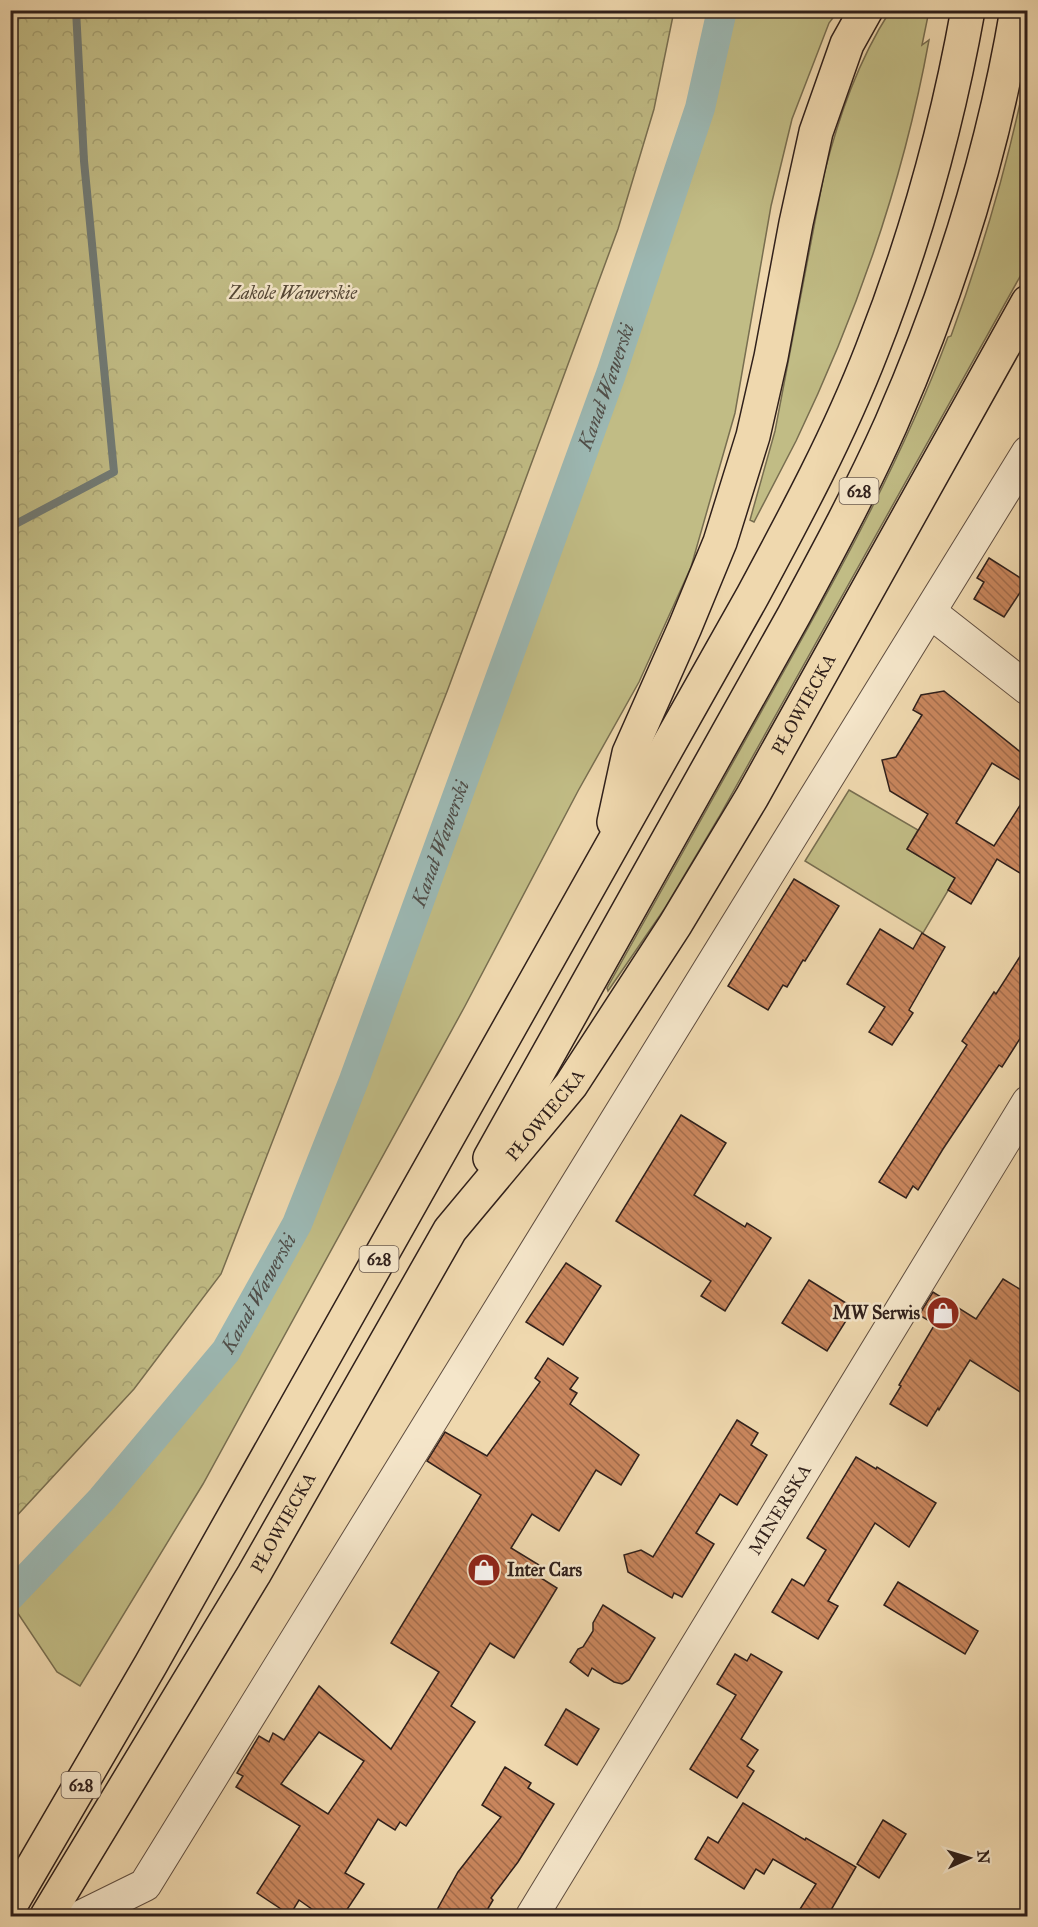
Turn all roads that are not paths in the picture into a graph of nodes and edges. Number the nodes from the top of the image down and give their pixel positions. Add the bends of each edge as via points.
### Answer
1 (866, 10) edge
2 (1017, 10) edge
3 (968, 11) edge
4 (1028, 302) edge
5 (1028, 452) edge
6 (930, 612) junction
7 (1028, 689) edge
8 (608, 854) junction
9 (1028, 1102) edge
10 (450, 1230) junction
11 (10, 1906) edge
12 (47, 1917) edge
13 (82, 1917) edge
14 (532, 1917) edge

1 - 8 main road via 847,44 816,132 771,357 746,458 720,542 629,753
2 - 10 main road, 628 via 996,111 969,210 936,313 886,435 795,615
3 - 8 main road, 628 via 946,116 918,220 856,387 811,486
4 - 10 main road, PŁOWIECKA via 752,797 675,925 571,1085
5 - 6 street
6 - 7 street
6 - 13 street via 145,1885
8 - 11 main road, 628
9 - 14 street, MINERSKA
10 - 12 main road, PŁOWIECKA / 628 via 254,1574

